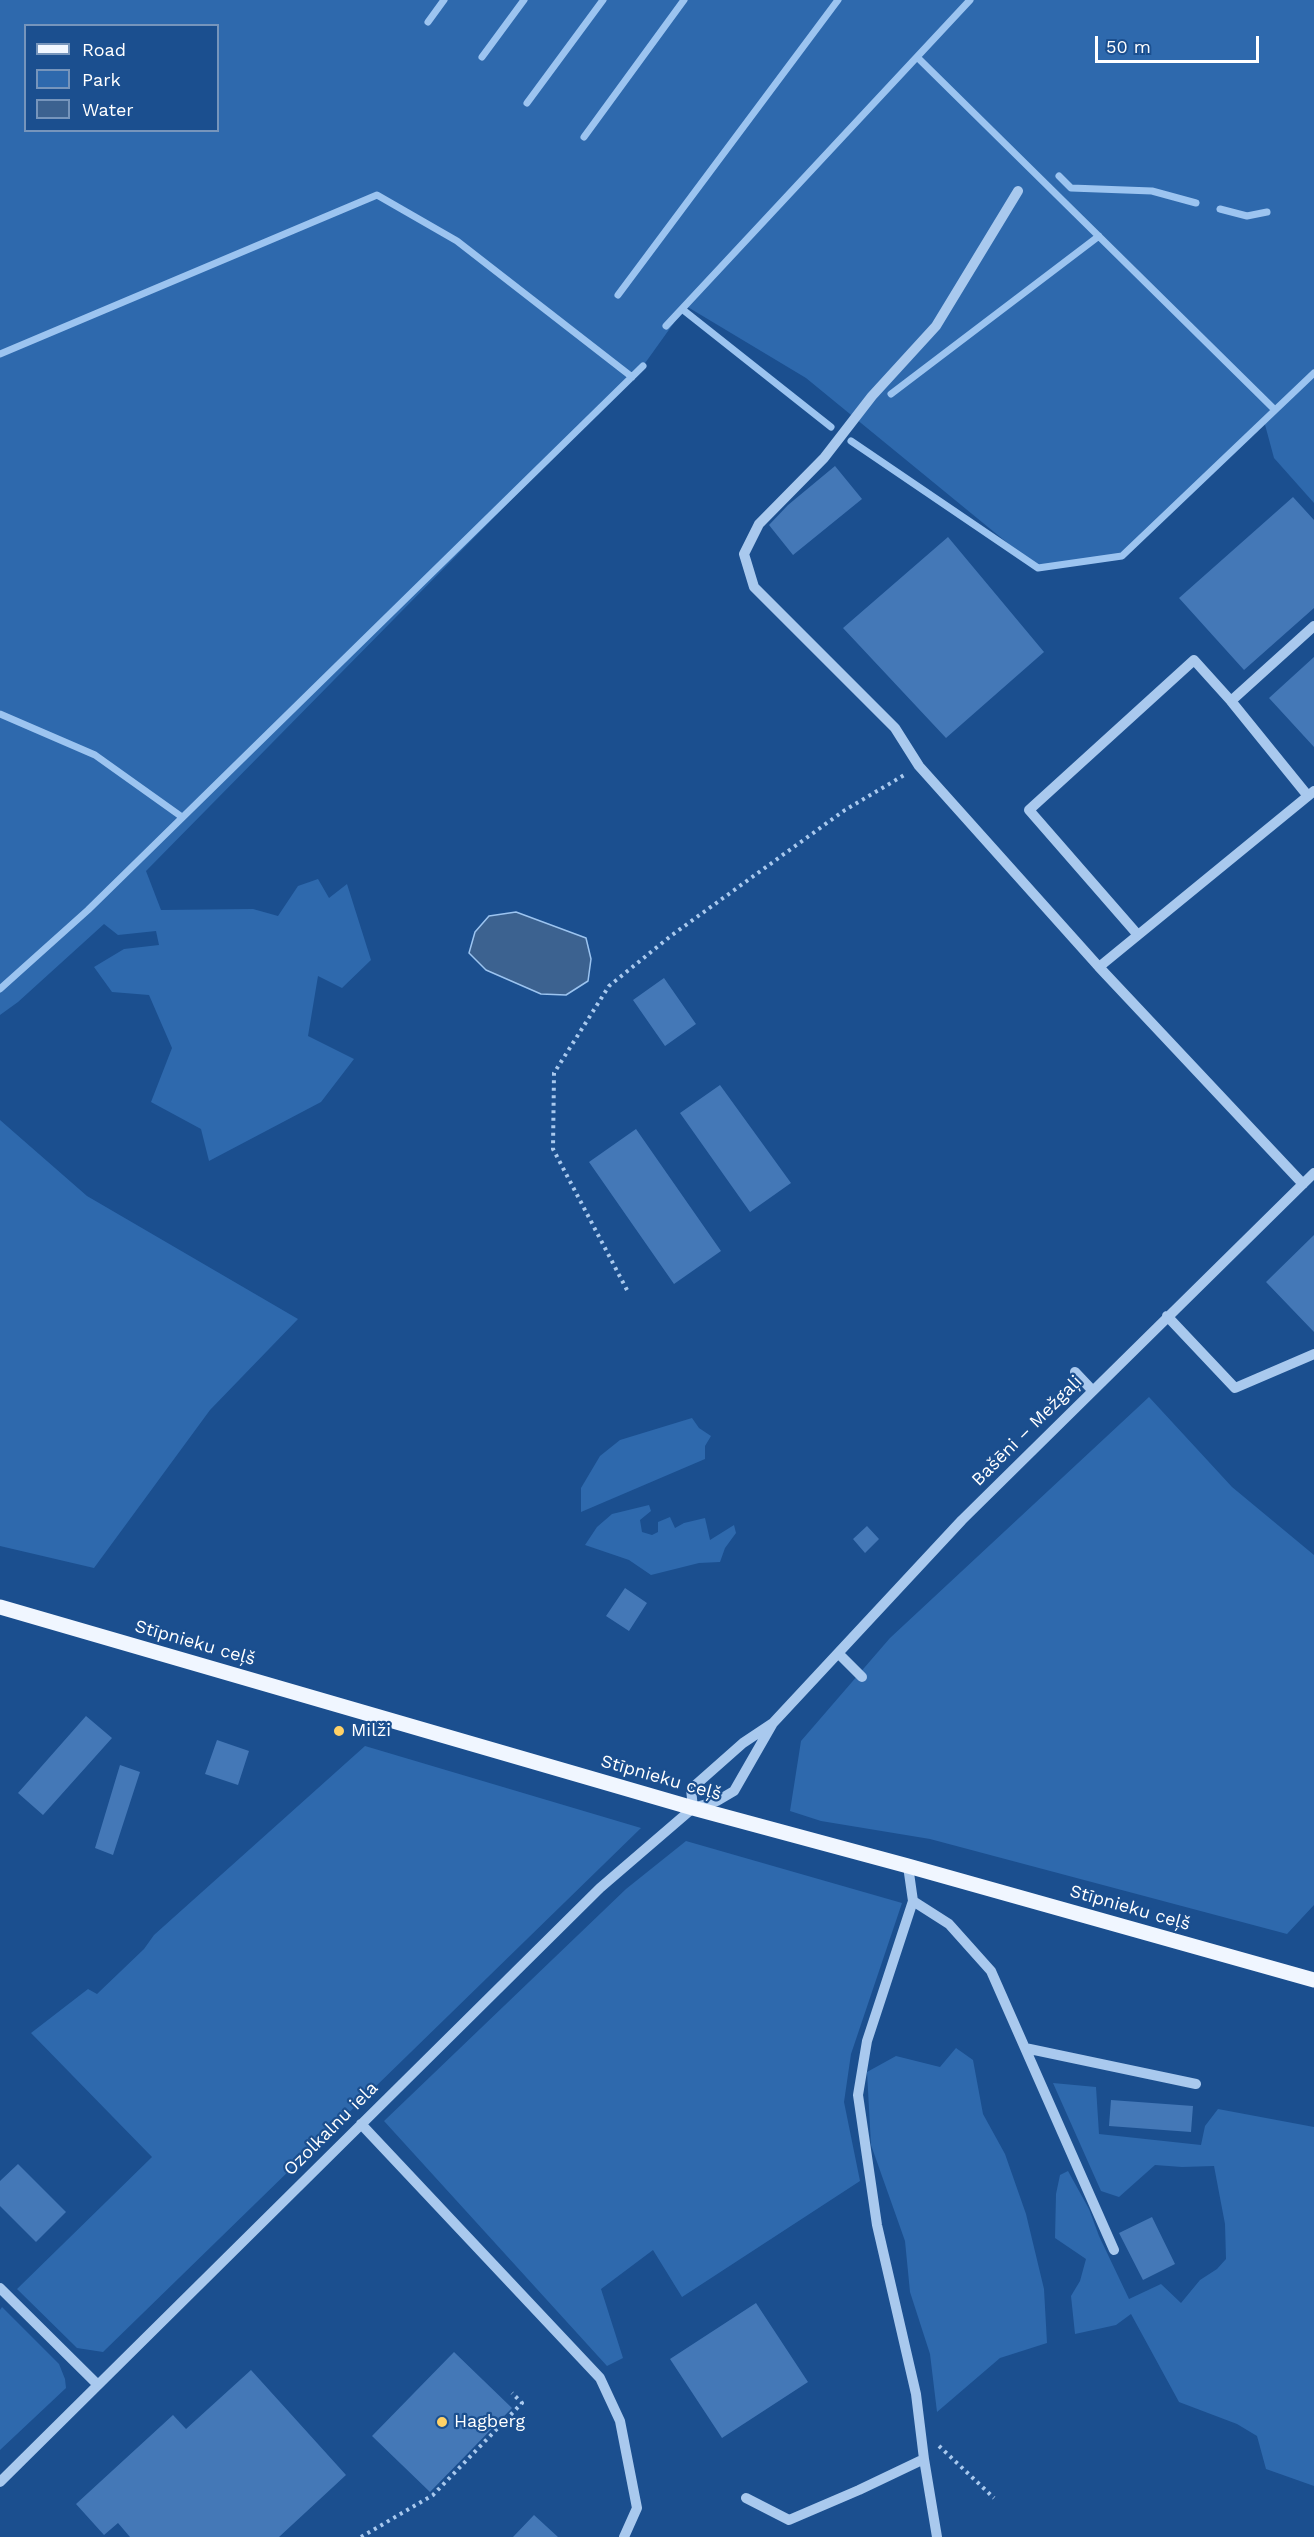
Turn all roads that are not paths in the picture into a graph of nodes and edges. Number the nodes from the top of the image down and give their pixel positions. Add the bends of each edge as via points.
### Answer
1 (1018, 191) dead end
2 (1314, 626) edge
3 (1231, 701) junction
4 (1311, 794) edge
5 (1138, 935) junction
6 (1099, 967) junction
7 (1314, 1173) edge
8 (1303, 1184) junction
9 (1167, 1316) junction
10 (1314, 1354) edge
11 (1075, 1372) dead end
12 (1092, 1390) junction
13 (0, 1607) edge
14 (838, 1653) junction
15 (862, 1677) dead end
16 (773, 1723) junction
17 (693, 1808) junction
18 (908, 1866) junction
19 (913, 1901) junction
20 (1314, 1980) edge
21 (1025, 2049) junction
22 (1196, 2084) dead end
23 (361, 2124) junction
24 (1114, 2250) dead end
25 (0, 2288) edge
26 (97, 2384) junction
27 (924, 2459) junction
28 (0, 2482) edge
29 (747, 2498) dead end
30 (624, 2537) edge
31 (937, 2537) edge

1 - 6 street via 936,326 872,396 824,458 759,524 744,554 754,587 895,728 919,766
2 - 3 street
3 - 4 street
3 - 5 street via 1194,660 1029,810
4 - 5 street
5 - 6 street
6 - 8 street
7 - 8 street, Bašēni – Mežgaļi
8 - 9 street, Bašēni – Mežgaļi
9 - 10 street via 1235,1388
9 - 12 street, Bašēni – Mežgaļi
11 - 12 street
12 - 14 street, Bašēni – Mežgaļi via 962,1520
13 - 17 main road, Stīpnieku ceļš
14 - 15 street
14 - 16 street, Bašēni – Mežgaļi
16 - 17 street, Bašēni – Mežgaļi via 734,1791
16 - 17 street, Bašēni – Mežgaļi via 743,1743 692,1790
17 - 18 main road, Stīpnieku ceļš
17 - 23 street, Ozolkalnu iela via 600,1888
18 - 19 street
18 - 20 main road, Stīpnieku ceļš
19 - 21 street via 948,1924 991,1971
19 - 27 street via 867,2040 858,2095 877,2225 916,2394
21 - 22 street
21 - 24 street
23 - 26 street, Ozolkalnu iela
23 - 30 street via 600,2378 620,2421 637,2508
25 - 26 street
26 - 28 street, Ozolkalnu iela
27 - 29 street via 789,2520
27 - 31 street

